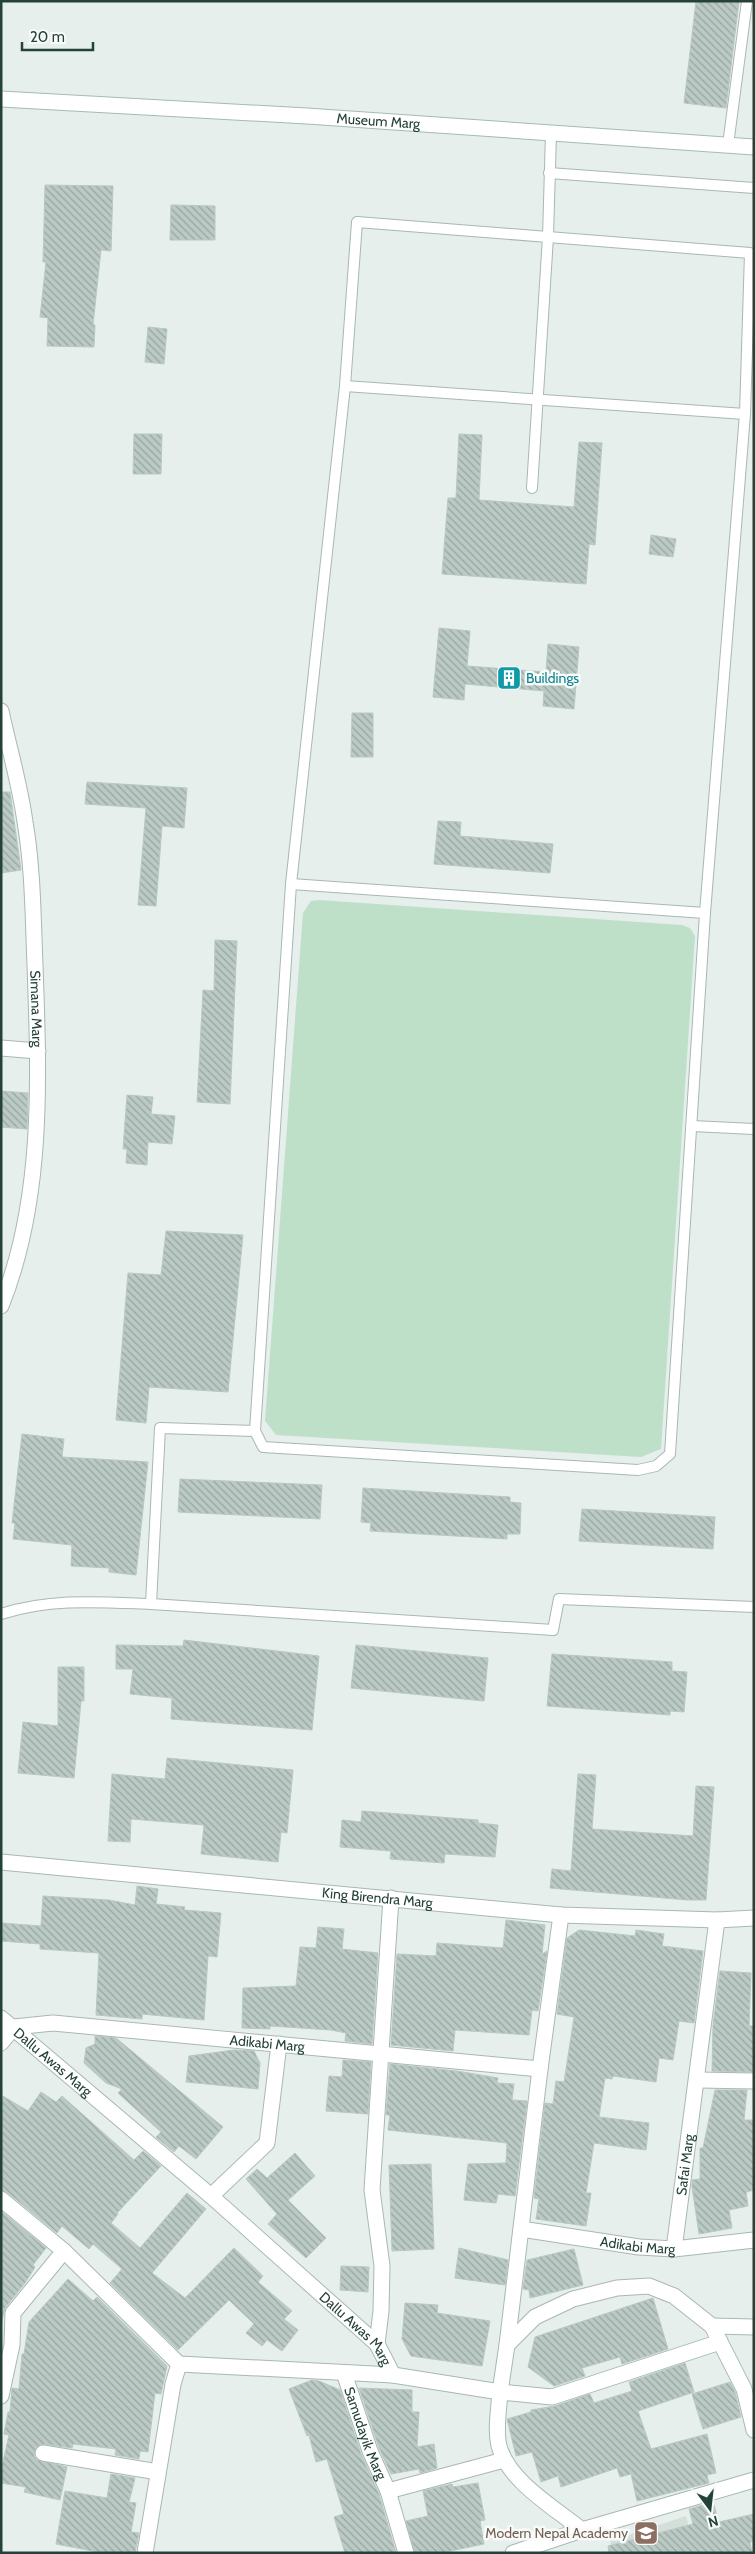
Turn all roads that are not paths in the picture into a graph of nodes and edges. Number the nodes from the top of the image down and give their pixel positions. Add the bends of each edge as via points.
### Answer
1 (747, 1) edge
2 (1, 99) edge
3 (551, 133) junction
4 (728, 146) junction
5 (754, 147) edge
6 (549, 173) junction
7 (754, 188) edge
8 (548, 237) junction
9 (345, 386) junction
10 (537, 399) junction
11 (745, 414) junction
12 (532, 488) dead end
13 (1, 711) edge
14 (291, 884) junction
15 (705, 913) junction
16 (1, 1048) edge
17 (38, 1051) junction
18 (692, 1126) junction
19 (754, 1129) edge
20 (1, 1306) edge
21 (255, 1431) junction
22 (151, 1604) junction
23 (754, 1607) edge
24 (1, 1614) edge
25 (1, 1862) edge
26 (391, 1898) junction
27 (561, 1914) junction
28 (754, 1918) edge
29 (717, 1920) junction
30 (1, 2018) edge
31 (14, 2027) junction
32 (1, 2043) edge
33 (279, 2044) junction
34 (381, 2054) junction
35 (540, 2069) junction
36 (698, 2080) junction
37 (754, 2081) edge
38 (211, 2196) junction
39 (1, 2199) edge
40 (521, 2229) junction
41 (754, 2240) edge
42 (674, 2249) junction
43 (64, 2251) junction
44 (712, 2326) junction
45 (754, 2327) edge
46 (720, 2342) junction
47 (7, 2344) edge
48 (377, 2344) junction
49 (507, 2345) junction
50 (179, 2364) junction
51 (344, 2373) junction
52 (393, 2375) junction
53 (749, 2390) edge
54 (500, 2392) junction
55 (1, 2396) edge
56 (754, 2430) edge
57 (42, 2453) dead end
58 (504, 2460) junction
59 (158, 2472) junction
60 (754, 2480) edge
61 (388, 2491) junction
62 (582, 2530) junction
63 (145, 2553) edge
64 (406, 2553) edge
65 (513, 2553) edge

1 - 4 lane
2 - 3 street, Museum Marg
3 - 4 street, Museum Marg
3 - 6 lane
4 - 5 street, Museum Marg
6 - 7 lane
6 - 8 lane
8 - 9 lane via 357,222
8 - 10 lane
8 - 11 lane via 750,253
9 - 10 lane
9 - 14 lane
10 - 11 lane
10 - 12 lane
11 - 15 lane
13 - 17 street, Simana Marg via 25,820 30,859
14 - 15 lane
14 - 21 lane
15 - 18 lane
16 - 17 street
17 - 20 street, Simana Marg via 33,1177 21,1241
18 - 19 lane
18 - 21 lane via 670,1454 656,1466 638,1470 263,1447
21 - 22 lane via 160,1428
22 - 23 lane via 553,1630 559,1599
22 - 24 lane via 63,1601 26,1606
25 - 26 street, King Birendra Marg
26 - 27 street, King Birendra Marg
26 - 34 street
27 - 29 street, King Birendra Marg
27 - 35 street
28 - 29 street, King Birendra Marg
29 - 36 street, Safai Marg
30 - 31 street, Dallu Awas Marg
31 - 32 street
31 - 33 street, Adikabi Marg via 53,2023
31 - 38 street, Dallu Awas Marg
33 - 34 street, Adikabi Marg
33 - 38 street via 267,2143
34 - 35 street, Adikabi Marg
34 - 48 street via 372,2190 382,2266
35 - 40 street
36 - 37 street
36 - 42 street, Safai Marg
38 - 48 street, Dallu Awas Marg
39 - 43 street
40 - 42 street, Adikabi Marg via 639,2247
40 - 49 street
41 - 42 street, Adikabi Marg
43 - 47 street via 13,2313
43 - 50 street
44 - 45 street
44 - 46 street
44 - 49 street via 674,2296 649,2286 617,2288 573,2299 535,2317
46 - 53 street
46 - 54 street, Dallu Awas Marg via 552,2397
47 - 55 street
48 - 52 street, Dallu Awas Marg
49 - 54 street
50 - 51 street
50 - 59 street
51 - 52 street
51 - 61 street, Samudayik Marg via 370,2451
52 - 54 street, Dallu Awas Marg
53 - 56 street
54 - 58 street via 498,2430
57 - 59 street
58 - 61 street, Samudayik Marg
58 - 62 street via 514,2475
59 - 63 street
60 - 62 street
61 - 64 street, Samudayik Marg
62 - 65 street

